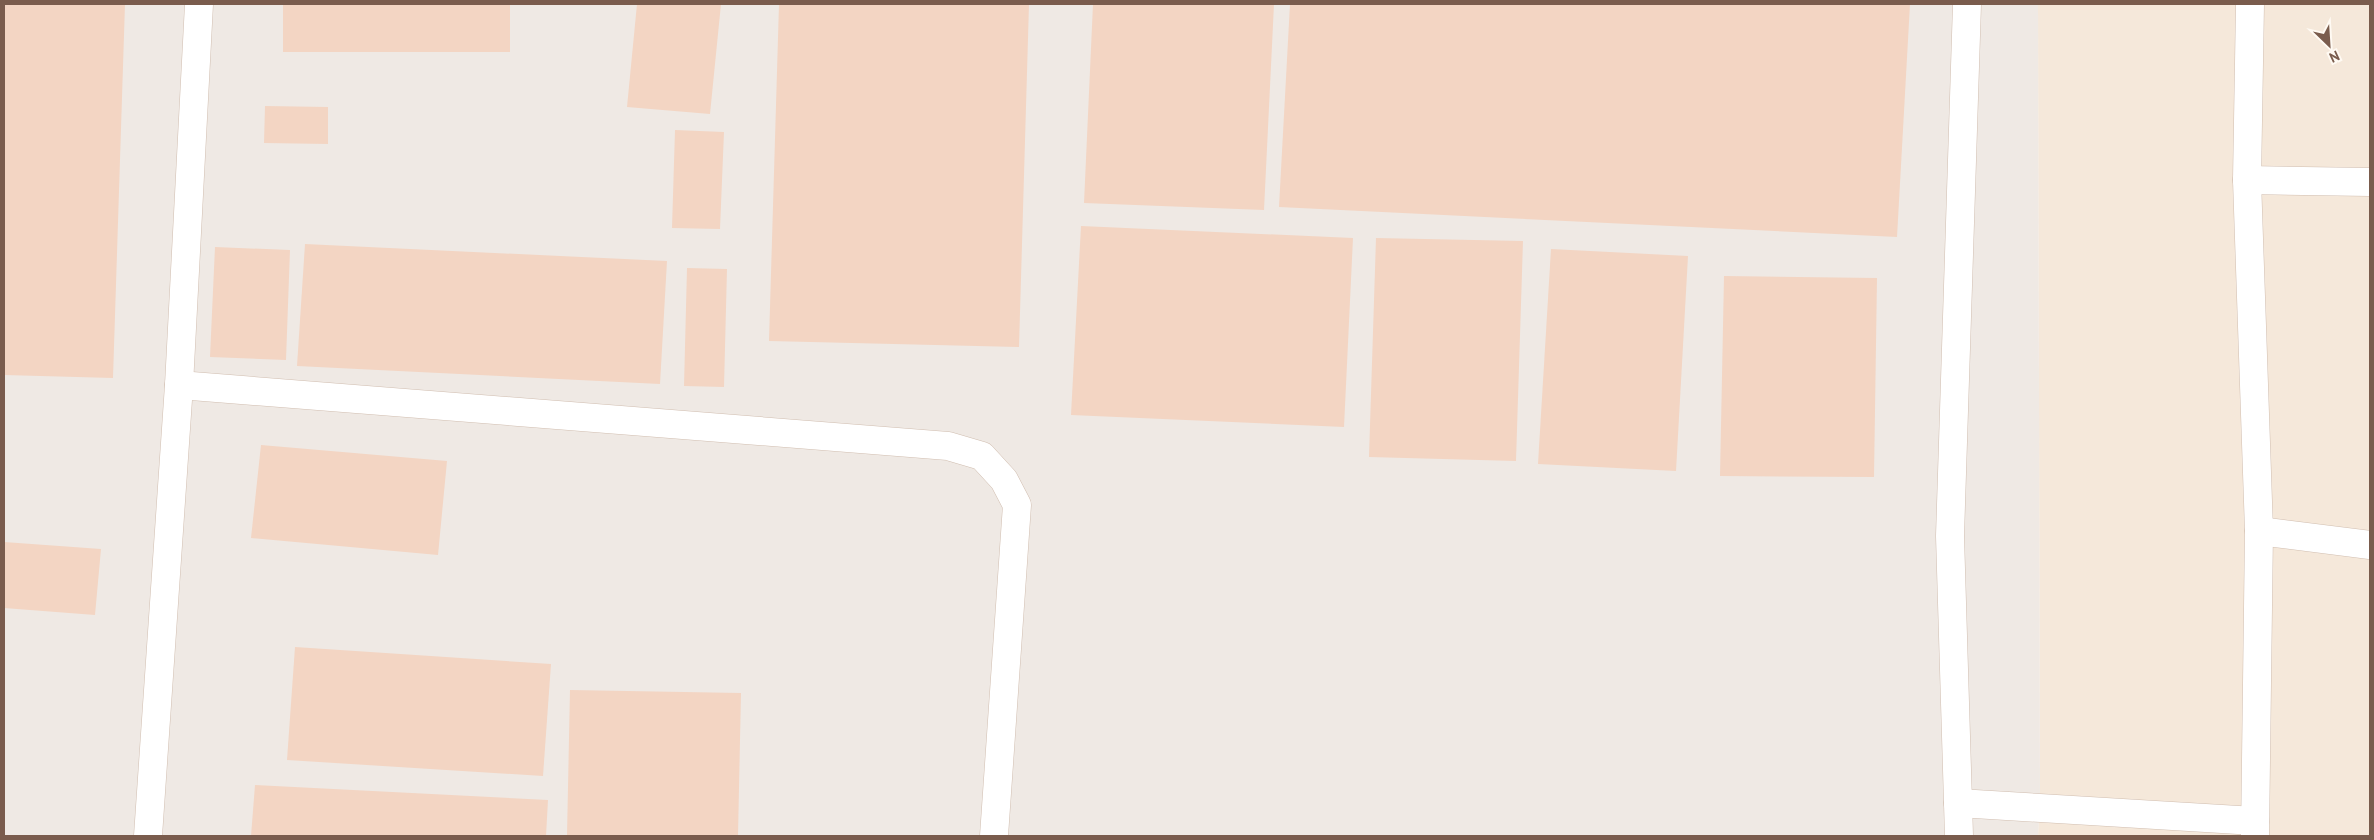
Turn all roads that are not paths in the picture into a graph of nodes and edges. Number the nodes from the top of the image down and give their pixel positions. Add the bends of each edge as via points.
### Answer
1 (199, 4) edge
2 (1968, 4) edge
3 (2250, 4) edge
4 (2247, 180) junction
5 (2370, 182) edge
6 (179, 386) junction
7 (2259, 531) junction
8 (2370, 546) edge
9 (1958, 803) junction
10 (2255, 829) edge
11 (148, 836) edge
12 (994, 836) edge
13 (1959, 836) edge

1 - 6 street
2 - 9 street via 1950,536
3 - 4 street
4 - 5 street
4 - 7 street
6 - 11 street
6 - 12 street via 948,446 982,456 1004,480 1017,505
7 - 8 street
7 - 10 street
9 - 10 street
9 - 13 street

